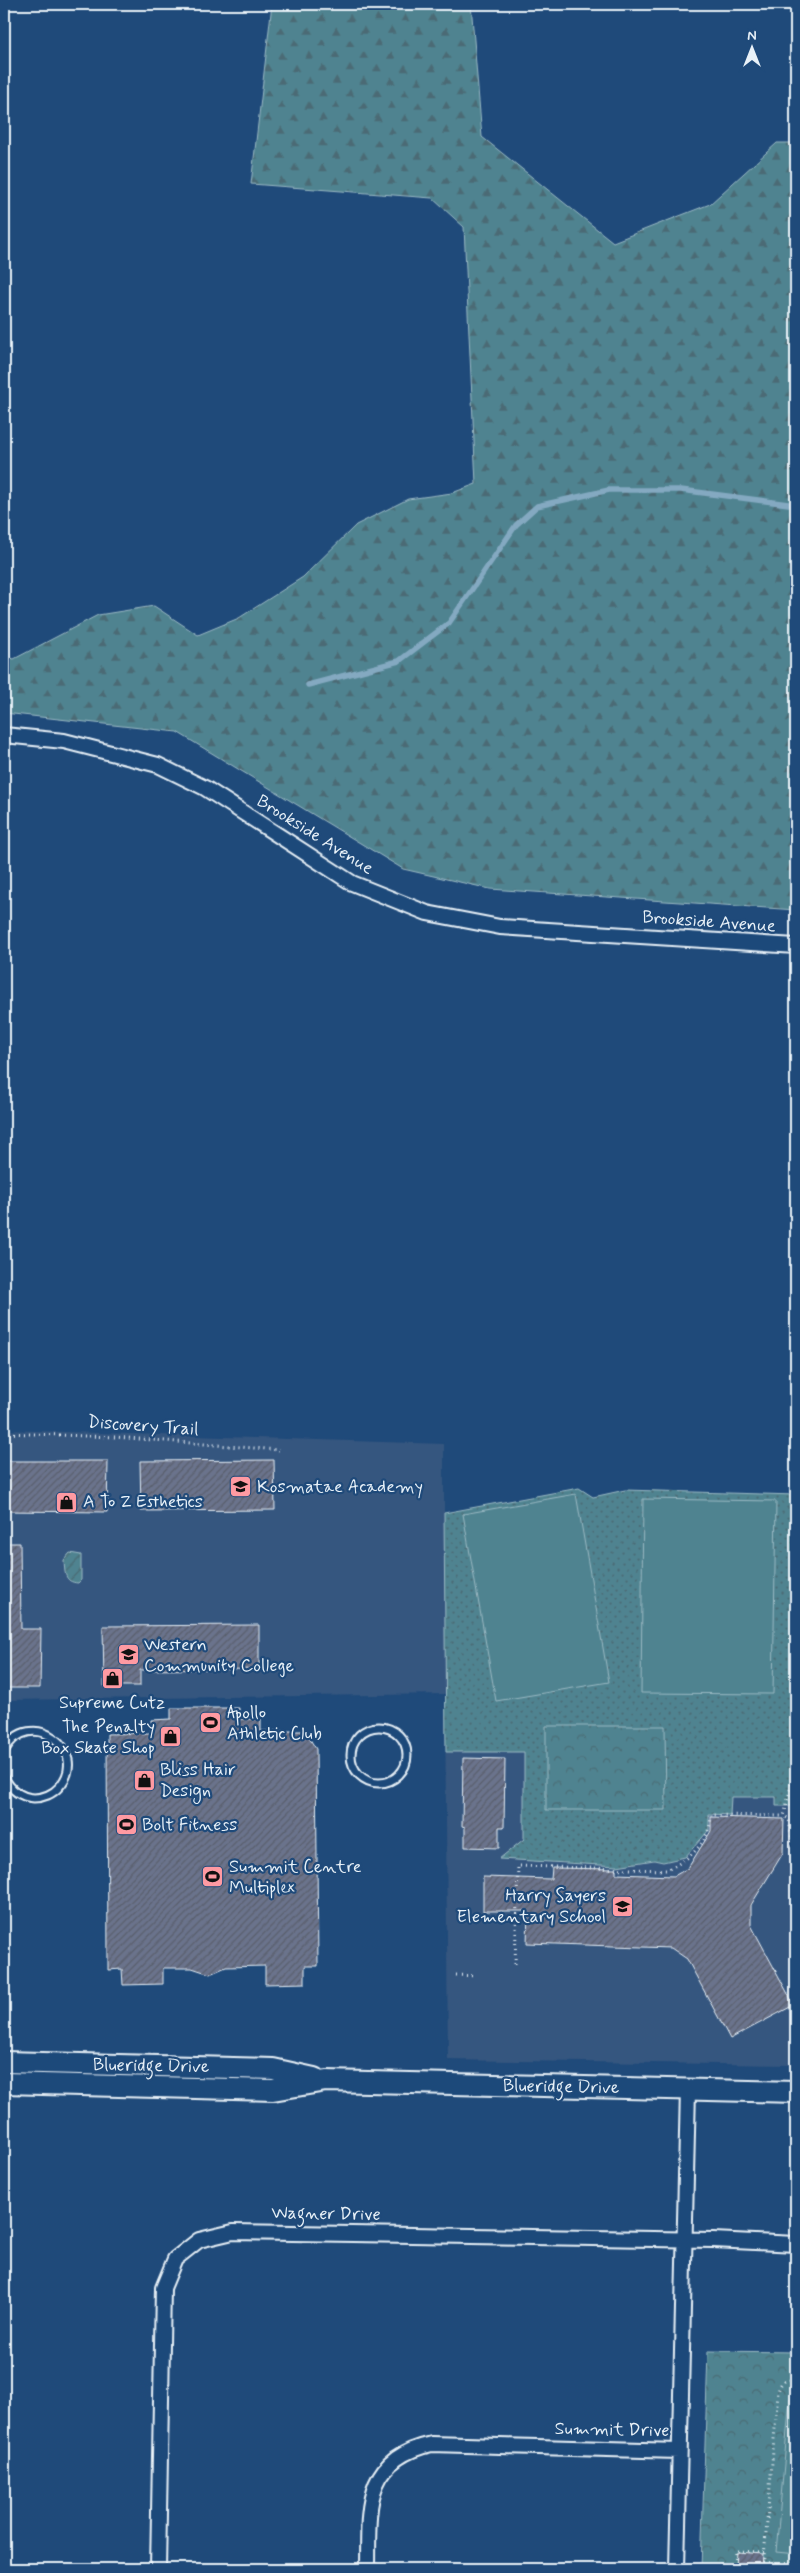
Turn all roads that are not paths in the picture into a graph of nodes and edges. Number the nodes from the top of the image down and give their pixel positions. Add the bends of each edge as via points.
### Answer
1 (4, 734) edge
2 (796, 946) edge
3 (4, 1751) edge
4 (406, 1762) joint
5 (4, 1777) edge
6 (4, 2062) edge
7 (326, 2081) junction
8 (4, 2083) edge
9 (688, 2090) junction
10 (796, 2092) edge
11 (684, 2240) junction
12 (796, 2244) edge
13 (678, 2450) junction
14 (158, 2569) edge
15 (368, 2569) edge
16 (677, 2569) edge

1 - 2 street, Brookside Avenue via 64,741 158,765 212,793 352,884 426,912 500,927
3 - 5 lane via 16,1736 38,1731 58,1741 68,1761 63,1782 47,1796 26,1797 16,1792
4 - 4 lane via 405,1744 385,1727 359,1735 351,1751 355,1769 369,1781 387,1781 402,1770
6 - 7 street, Blueridge Drive via 273,2069
7 - 8 street, Blueridge Drive via 273,2090
7 - 9 street, Blueridge Drive
9 - 10 street, Blueridge Drive
9 - 11 street, Summit Drive
11 - 12 street, Wagner Drive
11 - 13 street, Summit Drive
11 - 14 street, Wagner Drive via 233,2232 198,2240 175,2260 163,2288
13 - 15 street, Summit Drive via 432,2444 414,2448 398,2456 372,2489
13 - 16 street

